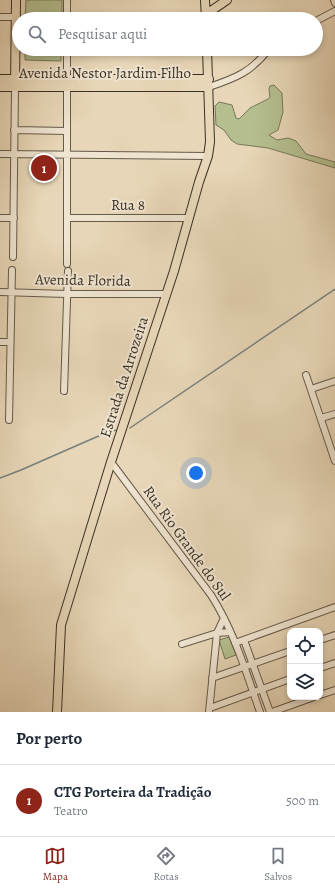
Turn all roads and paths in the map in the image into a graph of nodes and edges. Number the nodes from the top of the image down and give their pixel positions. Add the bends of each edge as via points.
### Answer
1 (16, 0) edge
2 (67, 0) edge
3 (205, 0) edge
4 (227, 0) edge
5 (334, 0) edge
6 (335, 3) edge
7 (335, 11) edge
8 (16, 12) edge
9 (67, 12) edge
10 (206, 12) edge
11 (212, 12) edge
12 (0, 17) edge
13 (12, 17) edge
14 (323, 17) edge
15 (15, 56) edge
16 (67, 56) edge
17 (207, 56) edge
18 (264, 56) edge
19 (0, 79) edge
20 (15, 83) junction
21 (67, 83) junction
22 (209, 83) junction
23 (0, 87) edge
24 (14, 130) junction
25 (67, 131) junction
26 (0, 154) edge
27 (14, 154) junction
28 (67, 155) junction
29 (208, 156) junction
30 (0, 218) edge
31 (14, 218) junction
32 (68, 218) junction
33 (189, 218) junction
34 (13, 257) dead end
35 (12, 270) dead end
36 (0, 292) edge
37 (10, 292) junction
38 (67, 294) junction
39 (166, 294) junction
40 (0, 342) edge
41 (10, 342) junction
42 (306, 375) dead end
43 (335, 381) edge
44 (310, 389) junction
45 (64, 391) dead end
46 (335, 414) edge
47 (321, 418) junction
48 (9, 420) dead end
49 (333, 448) edge
50 (335, 460) edge
51 (111, 462) junction
52 (335, 607) edge
53 (224, 618) junction
54 (230, 632) junction
55 (217, 633) junction
56 (335, 635) edge
57 (323, 639) edge
58 (244, 640) junction
59 (235, 643) junction
60 (182, 644) dead end
61 (287, 652) edge
62 (335, 663) edge
63 (252, 664) junction
64 (244, 667) junction
65 (323, 667) edge
66 (212, 678) junction
67 (287, 680) edge
68 (262, 690) junction
69 (335, 690) edge
70 (253, 693) junction
71 (323, 694) edge
72 (305, 700) edge
73 (210, 710) edge
74 (57, 712) edge
75 (260, 712) edge
76 (271, 712) edge

1 - 8 main road
2 - 9 street
3 - 10 main road
4 - 11 main road
5 - 6 street
7 - 14 street
12 - 13 street
15 - 20 main road
16 - 21 street
17 - 22 main road, Estrada da Arrozeira
18 - 22 street via 238,76 218,84
19 - 20 main road, Avenida Nestor Jardim Filho
20 - 21 main road, Avenida Nestor Jardim Filho
20 - 23 main road, Avenida Nestor Jardim Filho
20 - 24 street
21 - 22 main road, Avenida Nestor Jardim Filho
21 - 25 street
22 - 29 main road, Estrada da Arrozeira
24 - 25 street
24 - 27 street
25 - 28 street
26 - 27 street
27 - 28 street
27 - 31 street
28 - 29 street
28 - 32 street
29 - 33 main road, Estrada da Arrozeira
30 - 31 street
31 - 34 street
32 - 33 street, Rua 8
32 - 38 street
33 - 39 main road, Estrada da Arrozeira
35 - 37 street
36 - 37 street, Avenida Florida
37 - 38 street, Avenida Florida
37 - 41 street
38 - 39 street, Avenida Florida
38 - 45 street
39 - 51 main road, Estrada da Arrozeira
40 - 41 street
41 - 48 street
42 - 44 street
43 - 44 street
44 - 47 street
46 - 47 street
47 - 49 street
49 - 50 street
51 - 53 street, Rua Rio Grande do Sul via 211,595
51 - 74 main road, Estrada da Arrozeira via 61,625
52 - 58 street
53 - 54 street, Rua Rio Grande do Sul
53 - 55 street
54 - 55 street
54 - 59 street, Rua Rio Grande do Sul
55 - 60 street
55 - 66 street
56 - 57 street
58 - 59 street
58 - 63 street
59 - 64 street, Rua Rio Grande do Sul
61 - 63 street
62 - 65 street
63 - 64 street
63 - 68 street
64 - 66 street
64 - 70 street, Rua Rio Grande do Sul
66 - 73 street
67 - 68 street
68 - 70 street
68 - 76 street
69 - 71 street
70 - 73 street
70 - 75 street, Rua Rio Grande do Sul
72 - 76 street

